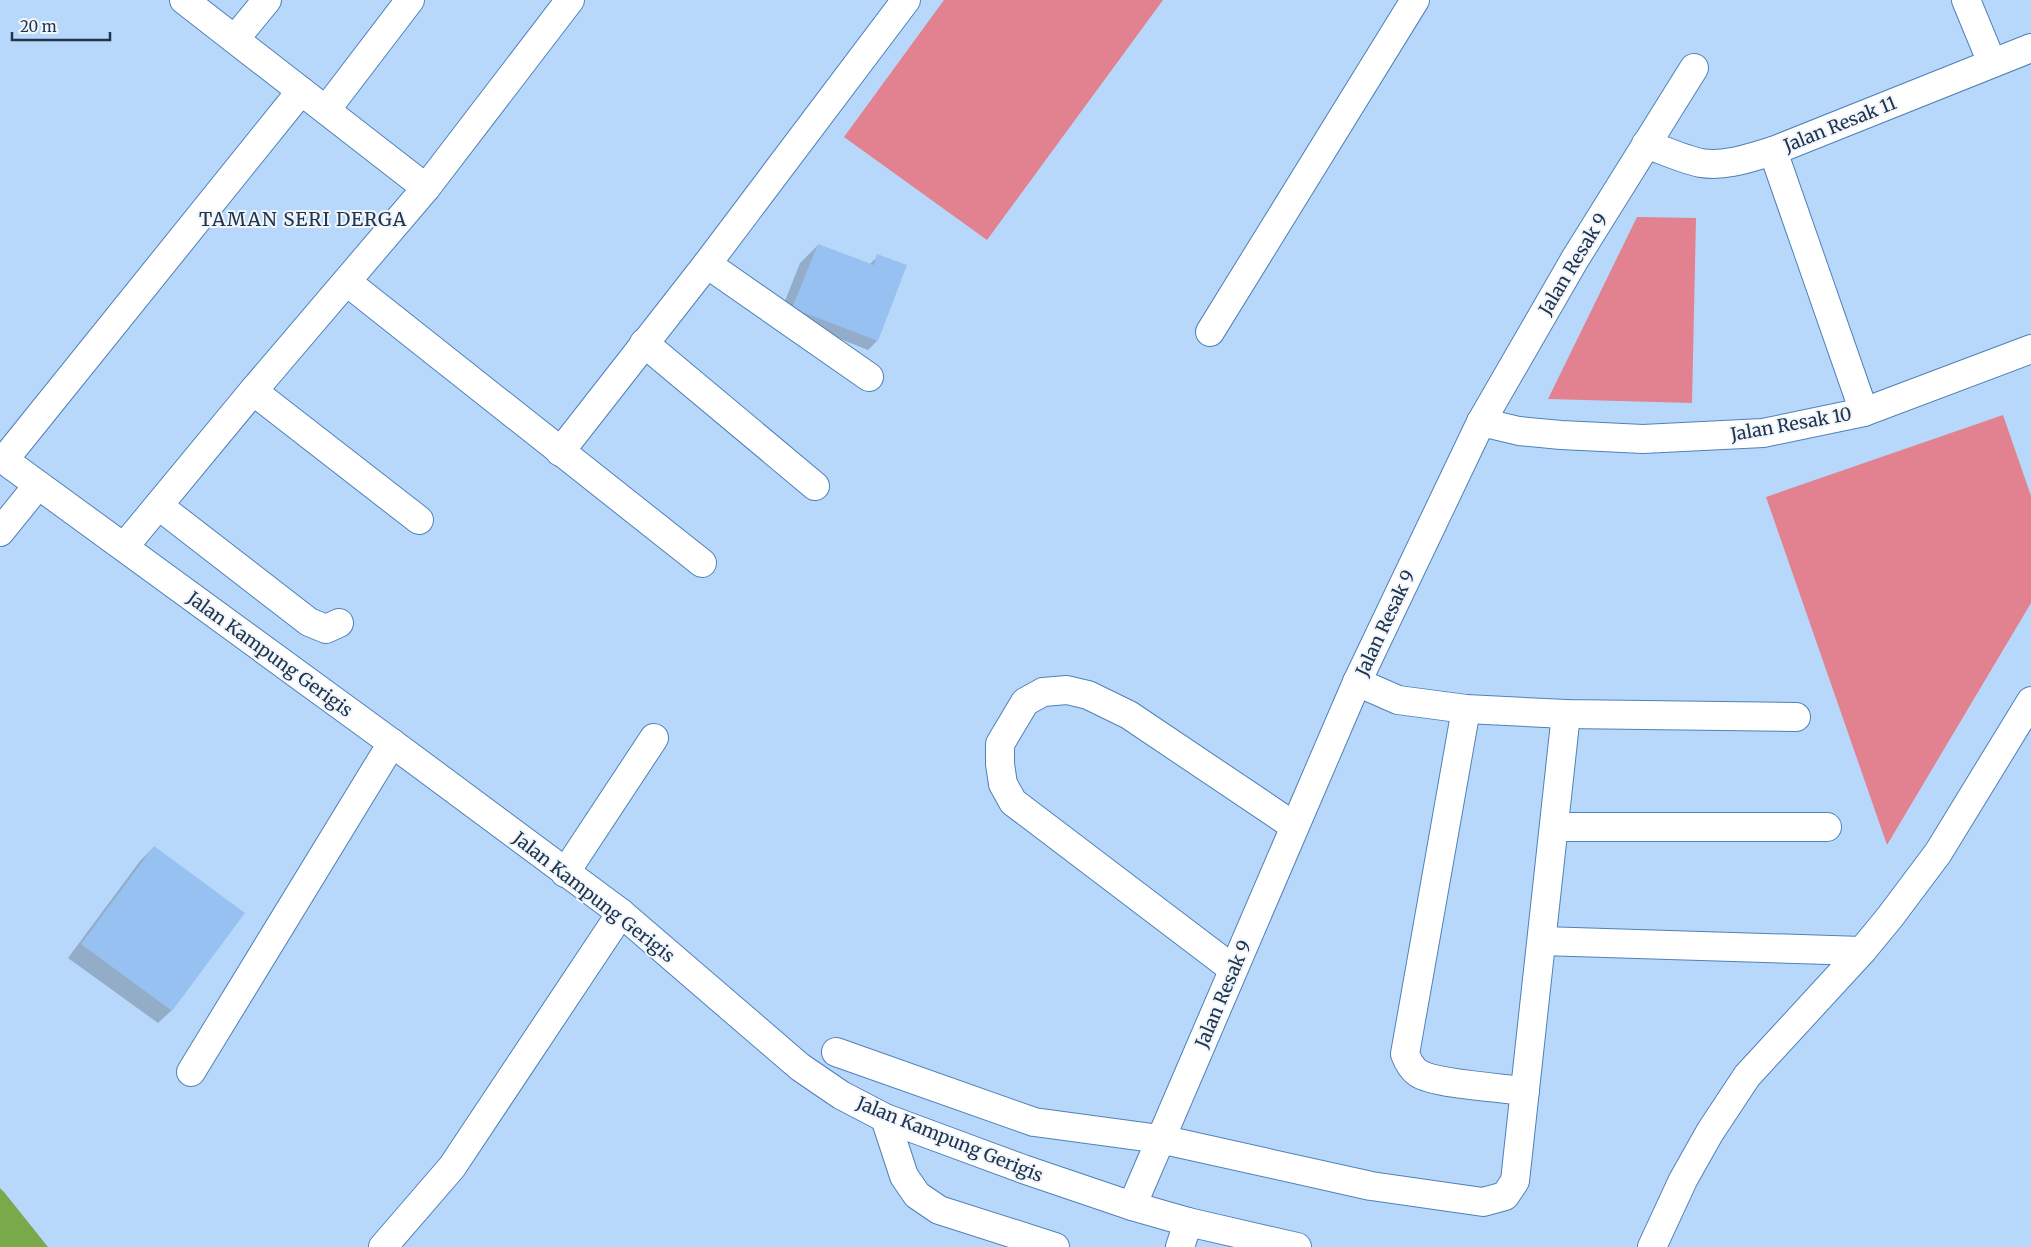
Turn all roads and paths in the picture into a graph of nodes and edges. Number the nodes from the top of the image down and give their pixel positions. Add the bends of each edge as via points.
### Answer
1 (184, 0) edge
2 (267, 0) edge
3 (410, 0) edge
4 (570, 0) edge
5 (906, 0) edge
6 (1415, 0) edge
7 (1966, 0) edge
8 (235, 39) junction
9 (2031, 48) edge
10 (1992, 63) junction
11 (1694, 68) dead end
12 (301, 91) junction
13 (326, 110) junction
14 (1646, 144) junction
15 (1773, 151) junction
16 (426, 188) junction
17 (707, 264) junction
18 (347, 282) junction
19 (1210, 332) dead end
20 (644, 342) junction
21 (2031, 349) edge
22 (869, 377) dead end
23 (252, 391) junction
24 (1864, 412) junction
25 (1480, 422) junction
26 (560, 452) junction
27 (2, 458) edge
28 (38, 485) junction
29 (815, 486) dead end
30 (160, 506) junction
31 (419, 520) dead end
32 (0, 532) edge
33 (124, 547) junction
34 (702, 563) dead end
35 (338, 623) dead end
36 (1357, 682) junction
37 (2031, 701) edge
38 (1466, 710) junction
39 (1566, 714) junction
40 (1796, 716) dead end
41 (654, 738) dead end
42 (392, 743) junction
43 (1294, 826) junction
44 (1554, 827) junction
45 (1827, 827) dead end
46 (565, 873) junction
47 (621, 913) junction
48 (1542, 941) junction
49 (1862, 950) junction
50 (1233, 969) junction
51 (836, 1052) dead end
52 (191, 1072) dead end
53 (1525, 1091) junction
54 (886, 1118) junction
55 (1160, 1139) junction
56 (1132, 1206) junction
57 (1184, 1234) edge
58 (383, 1247) edge
59 (1055, 1247) edge
60 (1297, 1247) edge
61 (1652, 1247) edge

1 - 8 street
2 - 8 street
3 - 13 street
4 - 16 street
5 - 17 street
6 - 19 street
7 - 10 street
8 - 12 street
9 - 10 street, Jalan Resak 11
10 - 15 street, Jalan Resak 11
11 - 14 street, Jalan Resak 9
12 - 13 street
12 - 27 street
13 - 16 street
14 - 15 street, Jalan Resak 11 via 1700,162 1723,164
14 - 25 street, Jalan Resak 9
15 - 24 street
16 - 18 street
17 - 20 street
17 - 22 street
18 - 23 street
18 - 26 street
20 - 26 street
20 - 29 street
21 - 24 street, Jalan Resak 10
23 - 30 street
23 - 31 street
24 - 25 street, Jalan Resak 10 via 1763,433 1643,439 1561,436
25 - 36 street, Jalan Resak 9
26 - 34 street
27 - 28 street, Jalan Kampung Gerigis
28 - 32 street
28 - 33 street, Jalan Kampung Gerigis
30 - 33 street
30 - 35 street via 309,622 326,629
33 - 42 street, Jalan Kampung Gerigis
36 - 38 street via 1398,700
36 - 43 street, Jalan Resak 9
37 - 49 street via 1938,853
38 - 39 street
38 - 53 street via 1405,1054 1419,1074 1439,1080
39 - 40 street
39 - 44 street
41 - 46 street
42 - 46 street, Jalan Kampung Gerigis
42 - 52 street
43 - 50 street, Jalan Resak 9
43 - 50 street via 1130,715 1067,690 1044,692 1024,702 1000,744 1003,784 1013,802
44 - 45 street
44 - 48 street
46 - 47 street, Jalan Kampung Gerigis
47 - 54 street, Jalan Kampung Gerigis via 800,1067 841,1095
47 - 58 street via 452,1167
48 - 49 street
48 - 53 street
49 - 61 street via 1747,1076 1683,1180
50 - 55 street, Jalan Resak 9
51 - 55 street via 1034,1122
53 - 55 street via 1515,1181 1505,1196 1483,1202 1371,1186
54 - 56 street, Jalan Kampung Gerigis
54 - 59 street via 904,1176 917,1195 939,1210
55 - 56 street, Jalan Resak 9
56 - 57 street, Jalan Kampung Gerigis
57 - 60 street, Jalan Kampung Gerigis

